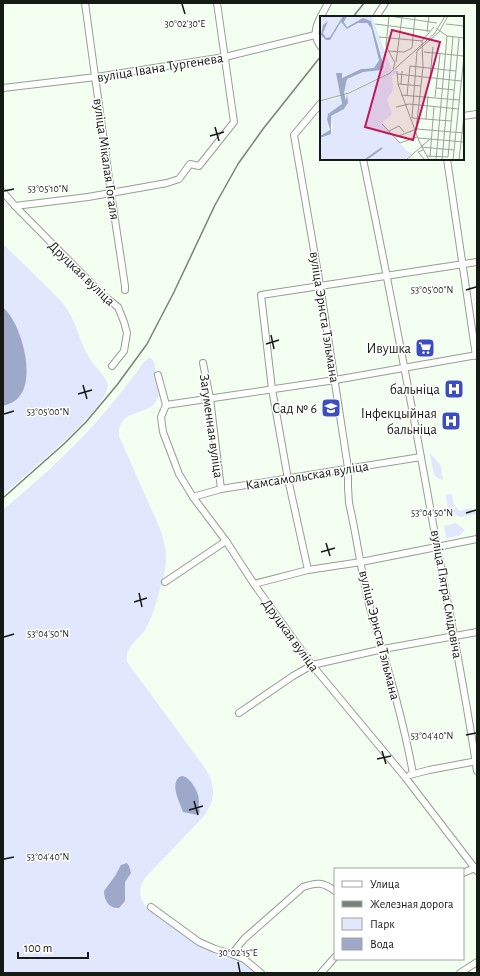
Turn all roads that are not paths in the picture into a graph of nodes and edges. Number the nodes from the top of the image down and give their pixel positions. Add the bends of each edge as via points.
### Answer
1 (85, 3) edge
2 (217, 3) edge
3 (328, 3) edge
4 (385, 3) edge
5 (322, 16) edge
6 (377, 16) edge
7 (320, 19) edge
8 (314, 35) junction
9 (320, 46) edge
10 (225, 57) junction
11 (96, 76) junction
12 (3, 88) edge
13 (320, 104) edge
14 (477, 114) edge
15 (464, 116) edge
16 (363, 160) edge
17 (447, 160) edge
18 (3, 192) edge
19 (111, 193) junction
20 (32, 204) junction
21 (15, 206) junction
22 (26, 217) junction
23 (477, 262) edge
24 (462, 264) junction
25 (388, 275) junction
26 (320, 285) junction
27 (125, 290) dead end
28 (477, 355) edge
29 (203, 362) dead end
30 (112, 366) dead end
31 (405, 368) junction
32 (158, 375) dead end
33 (335, 380) junction
34 (272, 389) junction
35 (210, 398) junction
36 (166, 405) junction
37 (421, 457) junction
38 (348, 468) junction
39 (288, 479) junction
40 (221, 489) junction
41 (193, 497) junction
42 (477, 539) edge
43 (226, 541) junction
44 (437, 546) junction
45 (361, 562) junction
46 (308, 570) junction
47 (165, 582) dead end
48 (254, 584) junction
49 (477, 632) edge
50 (455, 635) junction
51 (383, 649) junction
52 (312, 665) junction
53 (239, 713) dead end
54 (476, 761) edge
55 (477, 771) edge
56 (413, 774) junction
57 (405, 777) junction
58 (476, 869) edge
59 (464, 873) edge
60 (334, 890) edge
61 (152, 907) dead end
62 (232, 954) junction
63 (334, 958) edge
64 (477, 962) edge
65 (262, 973) edge
66 (321, 973) edge
67 (460, 973) edge

1 - 11 street, вуліца Мікалая Гогаля
2 - 10 street
3 - 5 street
4 - 6 street
7 - 8 street
8 - 9 street
8 - 10 street, вуліца Івана Тургенева
10 - 11 street, вуліца Івана Тургенева
10 - 19 street via 234,122 199,166 190,164 179,179 172,182
11 - 12 street, вуліца Івана Тургенева
11 - 19 street, вуліца Мікалая Гогаля
13 - 26 street, вуліца Эрнста Тэльмана via 294,135
14 - 15 street
16 - 25 street, вуліца Пятра Смідовіча
17 - 24 street
18 - 21 street, Друцкая вуліца
19 - 20 street
19 - 27 street, вуліца Мікалая Гогаля
20 - 21 street
20 - 22 street
21 - 22 street, Друцкая вуліца
22 - 30 street, Друцкая вуліца via 118,308 127,339 124,351
23 - 24 street
24 - 25 street
24 - 28 street
25 - 26 street
25 - 31 street, вуліца Пятра Смідовіча
26 - 33 street, вуліца Эрнста Тэльмана
26 - 34 street via 261,295
28 - 31 street
29 - 35 street, Загуменная вуліца
31 - 33 street
31 - 37 street, вуліца Пятра Смідовіча
32 - 36 street, Друцкая вуліца
33 - 34 street
33 - 38 street, вуліца Эрнста Тэльмана
34 - 35 street
34 - 39 street
35 - 36 street
35 - 40 street, Загуменная вуліца
36 - 41 street, Друцкая вуліца via 161,417 163,432 179,474
37 - 38 street, Камсамольская вуліца
37 - 44 street, вуліца Пятра Смідовіча
38 - 39 street, Камсамольская вуліца
38 - 45 street, вуліца Эрнста Тэльмана via 349,502
39 - 40 street, Камсамольская вуліца
39 - 46 street
40 - 41 street, Камсамольская вуліца
41 - 43 street, Друцкая вуліца
42 - 44 street
43 - 47 street
43 - 48 street, Друцкая вуліца
44 - 45 street
44 - 50 street, вуліца Пятра Смідовіча
45 - 46 street
45 - 51 street, вуліца Эрнста Тэльмана via 370,606
46 - 48 street
48 - 52 street, Друцкая вуліца
49 - 50 street
50 - 51 street
50 - 54 street, вуліца Пятра Смідовіча
51 - 52 street
51 - 56 street, вуліца Эрнста Тэльмана
52 - 53 street
52 - 57 street, Друцкая вуліца
54 - 55 street, вуліца Пятра Смідовіча
54 - 56 street
56 - 57 street
57 - 58 street, Друцкая вуліца
58 - 59 street
60 - 62 street via 321,883 303,887 244,939
61 - 62 street via 199,942
62 - 65 street via 244,959
63 - 66 street
64 - 67 street

